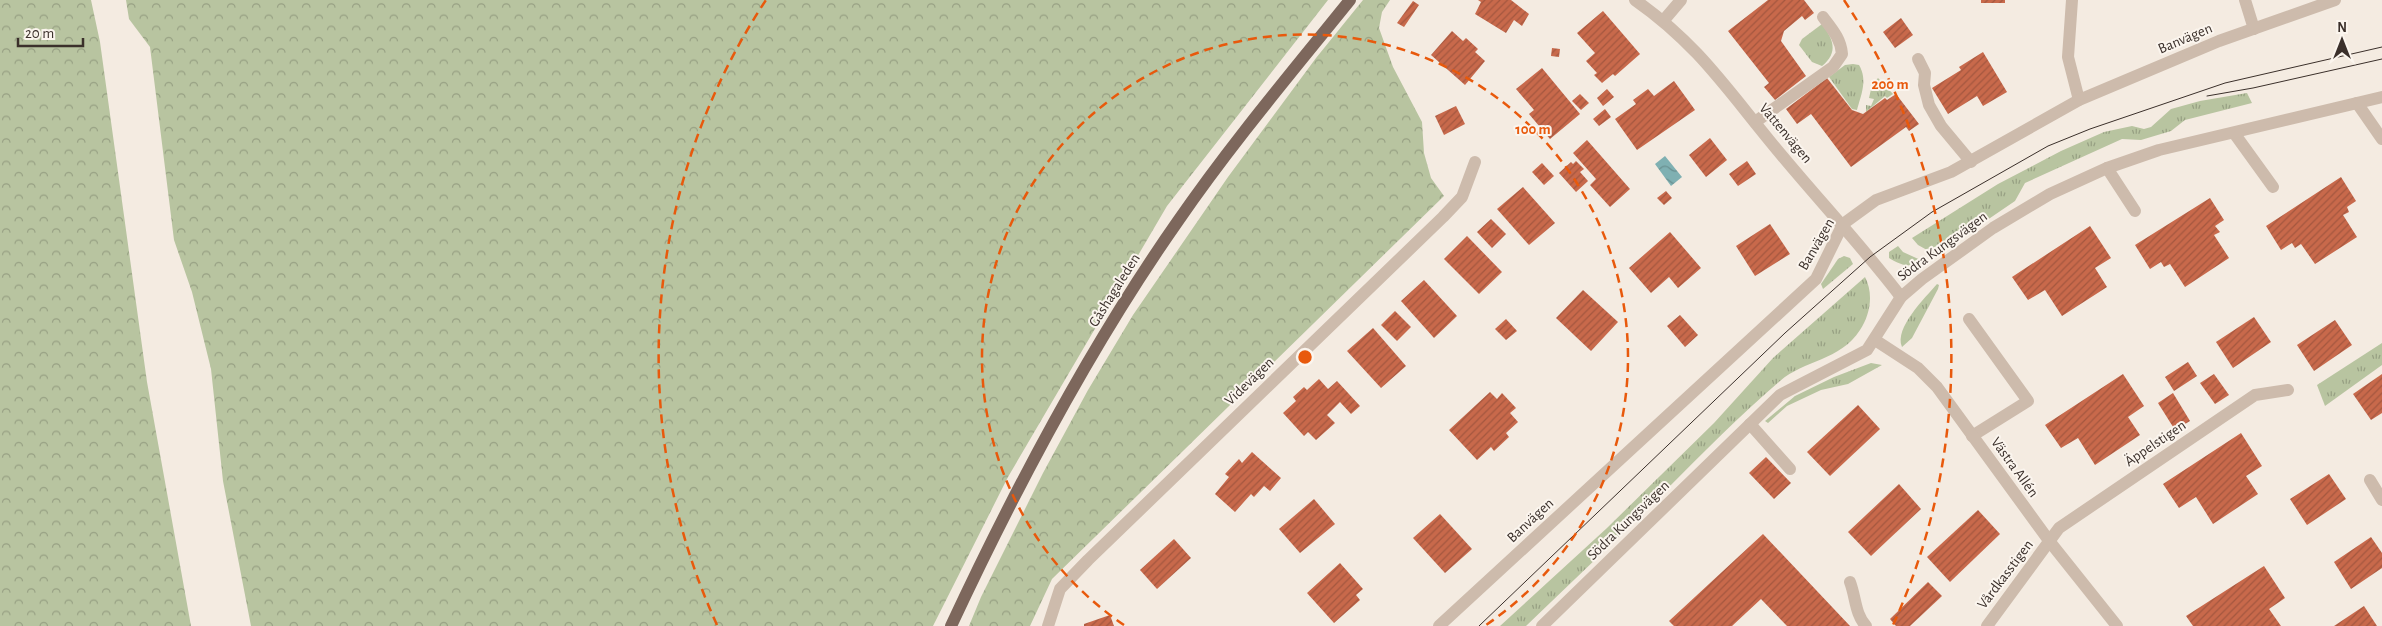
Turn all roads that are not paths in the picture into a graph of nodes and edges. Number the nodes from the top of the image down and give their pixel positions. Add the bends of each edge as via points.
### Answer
1 (1350, 0) edge
2 (1636, 0) edge
3 (1681, 0) edge
4 (2072, 0) edge
5 (2245, 0) edge
6 (2335, 0) edge
7 (1823, 17) dead end
8 (1664, 20) junction
9 (2254, 29) junction
10 (1918, 59) dead end
11 (2382, 97) edge
12 (2079, 100) junction
13 (2357, 103) junction
14 (1755, 122) junction
15 (2234, 133) junction
16 (2382, 139) edge
17 (1475, 162) dead end
18 (1971, 162) junction
19 (2106, 168) junction
20 (2273, 188) dead end
21 (2135, 211) dead end
22 (1843, 224) junction
23 (1901, 297) junction
24 (1969, 319) dead end
25 (1875, 340) junction
26 (2288, 390) dead end
27 (1750, 424) junction
28 (1972, 436) junction
29 (1790, 468) dead end
30 (2370, 480) dead end
31 (2382, 500) edge
32 (2050, 542) junction
33 (1850, 582) dead end
34 (951, 626) edge
35 (1048, 626) edge
36 (1439, 626) edge
37 (1542, 626) edge
38 (1866, 626) edge
39 (1987, 626) edge
40 (2116, 626) edge

1 - 34 main road, Gåshagaleden via 1178,220 1132,292 1015,494
2 - 8 street, Vattenvägen
3 - 8 street
4 - 12 street via 2068,57
5 - 9 street
6 - 9 street, Banvägen
7 - 14 street via 1835,32 1842,54 1833,67
8 - 14 street, Vattenvägen via 1709,64
9 - 12 street, Banvägen
10 - 18 street via 1925,73 1929,105
11 - 13 street, Södra Kungsvägen
12 - 18 street, Banvägen
13 - 15 street, Södra Kungsvägen
13 - 16 street
14 - 22 street, Vattenvägen
15 - 19 street, Södra Kungsvägen via 2159,150
15 - 20 street
17 - 35 street, Videvägen via 1462,197 1443,217 1060,589
18 - 22 street, Banvägen via 1876,200
19 - 21 street
19 - 23 street, Södra Kungsvägen via 2050,194 1993,228
22 - 23 street, Vattenvägen
22 - 36 street, Banvägen via 1816,279
23 - 25 street, Södra Kungsvägen
24 - 28 street via 2028,401
25 - 27 street, Södra Kungsvägen via 1857,357 1780,396
25 - 28 street, Västra Allén via 1918,368
26 - 32 street, Äppelstigen via 2255,395 2059,528
27 - 29 street
27 - 37 street, Södra Kungsvägen
28 - 32 street, Västra Allén
30 - 31 street
32 - 39 street, Vårdkasstigen
32 - 40 street, Västra Allén
33 - 38 street via 1858,617

